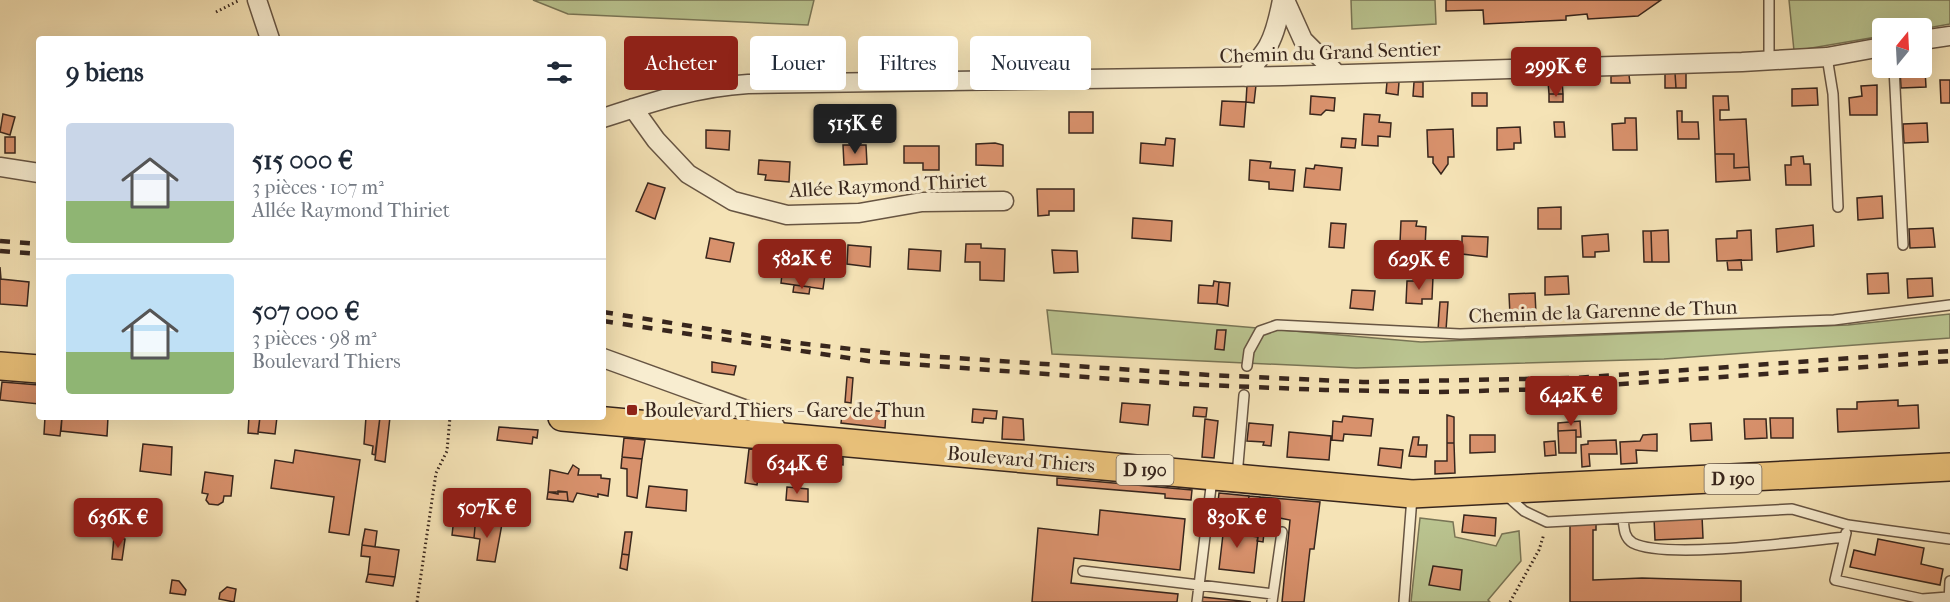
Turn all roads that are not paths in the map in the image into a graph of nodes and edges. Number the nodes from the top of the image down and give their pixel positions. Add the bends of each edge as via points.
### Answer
1 (257, 0) edge
2 (1284, 0) edge
3 (1769, 0) edge
4 (269, 36) edge
5 (1950, 36) edge
6 (1932, 39) edge
7 (1303, 40) junction
8 (1268, 47) junction
9 (1872, 49) edge
10 (1827, 57) junction
11 (1769, 60) junction
12 (1337, 74) junction
13 (1290, 76) junction
14 (1246, 77) junction
15 (1895, 78) edge
16 (633, 108) junction
17 (606, 117) edge
18 (0, 167) edge
19 (36, 173) edge
20 (1004, 201) dead end
21 (1838, 207) dead end
22 (1903, 245) dead end
23 (1950, 305) edge
24 (606, 359) edge
25 (0, 366) edge
26 (1247, 366) dead end
27 (36, 369) edge
28 (1244, 395) dead end
29 (596, 420) edge
30 (775, 436) junction
31 (1950, 467) edge
32 (1225, 477) junction
33 (1509, 491) junction
34 (1412, 494) junction
35 (1623, 518) junction
36 (1848, 525) junction
37 (1282, 532) dead end
38 (1845, 537) junction
39 (1950, 539) edge
40 (1083, 571) dead end
41 (1950, 581) edge
42 (1199, 585) junction
43 (1272, 598) edge
44 (1948, 600) edge
45 (1197, 602) edge
46 (1404, 602) edge

1 - 4 street
2 - 7 street
2 - 8 street
3 - 11 lane
5 - 6 street
7 - 12 street
7 - 13 street
8 - 13 street
8 - 14 street
9 - 10 street, Chemin du Grand Sentier
10 - 11 street, Chemin du Grand Sentier
10 - 21 lane via 1833,94
11 - 12 street, Chemin du Grand Sentier
12 - 13 street, Chemin du Grand Sentier
13 - 14 street, Chemin du Grand Sentier
14 - 16 street, Chemin du Grand Sentier via 748,84 696,90
15 - 22 lane
16 - 17 street, Chemin du Grand Sentier
16 - 20 street, Allée Raymond Thiriet via 688,174 733,201 787,215 859,213 922,202
18 - 19 street
23 - 26 lane, Chemin de la Garenne de Thun via 1834,320 1460,334 1277,325 1260,331 1249,351
24 - 30 street via 766,417 775,426
25 - 27 main road
28 - 32 lane
29 - 30 main road, Boulevard Thiers / D 190
30 - 32 main road, Boulevard Thiers / D 190
31 - 33 main road, D 190
32 - 34 main road, Boulevard Thiers / D 190
32 - 42 lane
33 - 34 main road, Boulevard Thiers / D 190
33 - 35 lane via 1524,511 1547,522
34 - 46 lane
35 - 36 lane via 1792,509
35 - 38 lane via 1625,534 1631,542 1647,548 1728,548
36 - 38 lane
36 - 39 lane
37 - 43 lane
38 - 44 lane via 1835,580 1922,599
40 - 42 lane
41 - 44 lane
42 - 43 lane
42 - 45 lane

